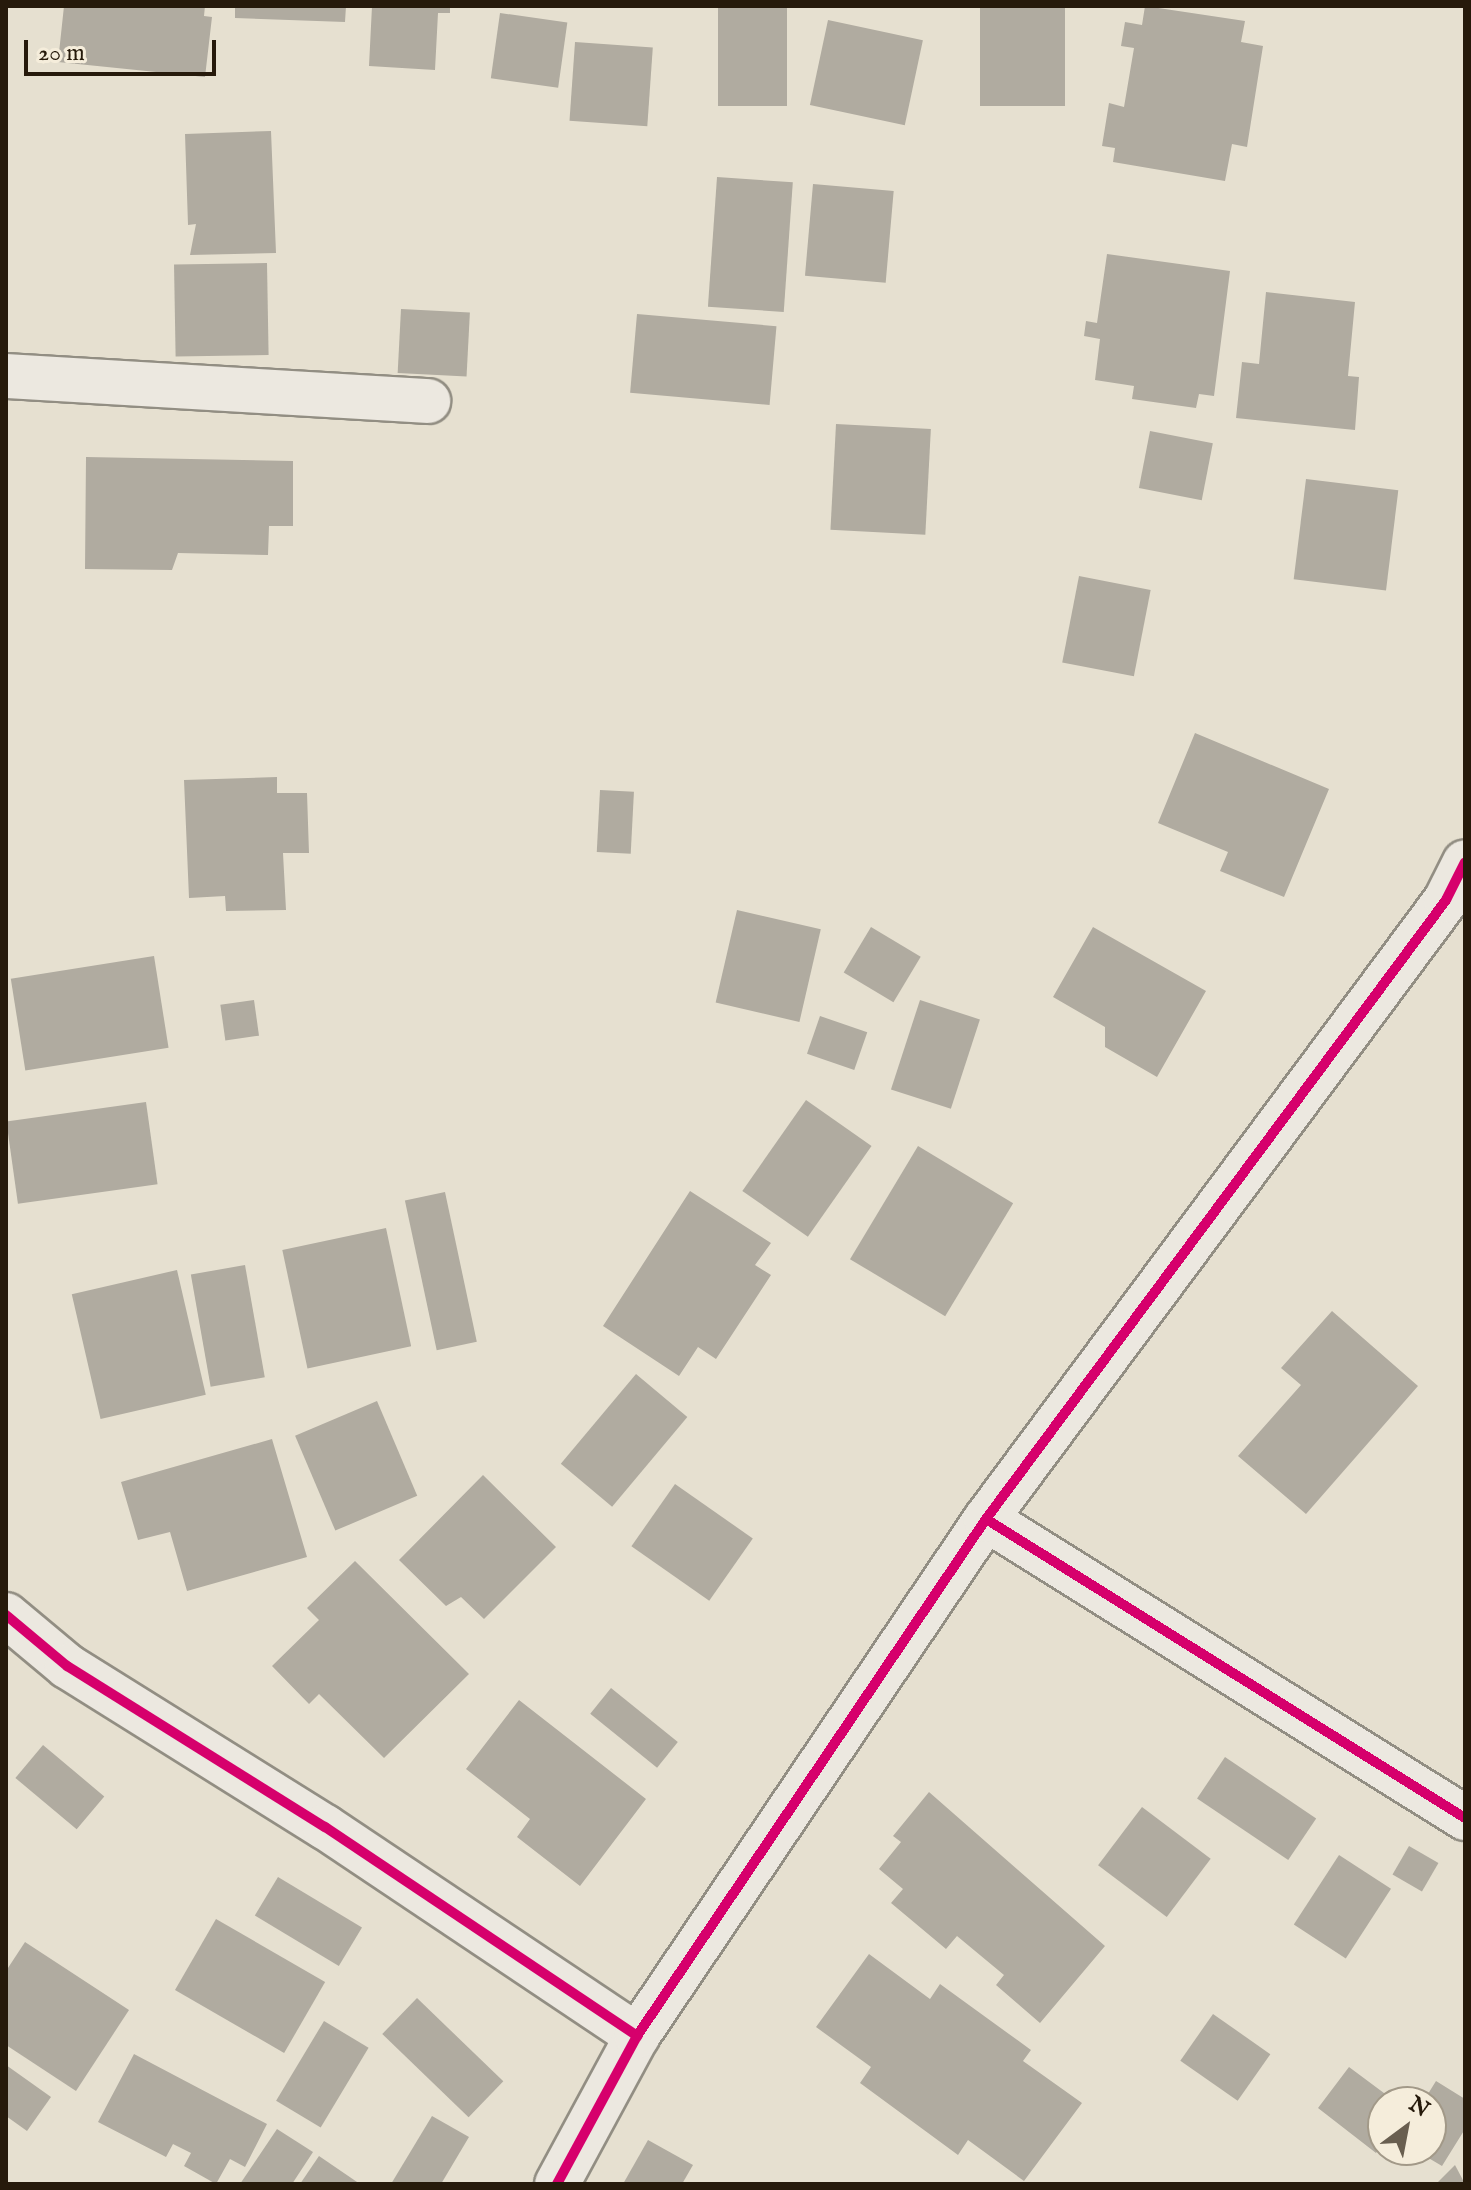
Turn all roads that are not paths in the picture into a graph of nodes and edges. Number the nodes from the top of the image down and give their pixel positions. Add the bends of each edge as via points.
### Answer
1 (6, 376) edge
2 (428, 401) dead end
3 (1465, 862) edge
4 (986, 1519) junction
5 (6, 1615) edge
6 (1465, 1818) edge
7 (637, 2036) junction
8 (557, 2184) edge

1 - 2 street
3 - 4 street via 1418,939
4 - 6 street
4 - 7 street
5 - 7 street via 67,1666 325,1827
7 - 8 street

